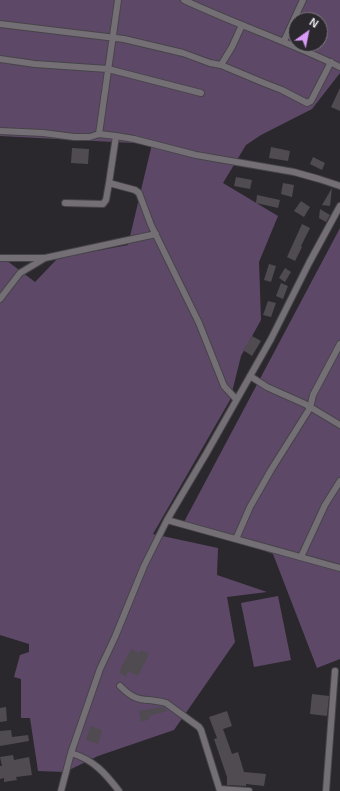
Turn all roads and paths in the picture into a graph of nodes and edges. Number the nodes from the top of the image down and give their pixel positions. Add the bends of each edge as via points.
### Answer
1 (118, 0) edge
2 (184, 0) edge
3 (303, 0) edge
4 (0, 24) edge
5 (242, 25) junction
6 (113, 38) junction
7 (284, 41) junction
8 (0, 59) edge
9 (331, 62) junction
10 (221, 65) junction
11 (340, 67) edge
12 (108, 69) junction
13 (200, 93) dead end
14 (0, 131) edge
15 (99, 134) junction
16 (116, 136) junction
17 (109, 183) junction
18 (340, 186) edge
19 (65, 203) dead end
20 (340, 206) edge
21 (156, 234) junction
22 (0, 258) edge
23 (45, 258) junction
24 (0, 300) edge
25 (340, 344) edge
26 (250, 376) junction
27 (236, 400) junction
28 (310, 408) junction
29 (340, 425) edge
30 (340, 481) edge
31 (167, 520) junction
32 (236, 539) junction
33 (300, 557) junction
34 (340, 568) edge
35 (335, 671) dead end
36 (120, 686) dead end
37 (333, 699) junction
38 (340, 699) edge
39 (71, 753) junction
40 (220, 790) edge
41 (61, 791) edge
42 (119, 791) edge
43 (249, 791) edge
44 (326, 791) edge

1 - 6 street
2 - 5 street
3 - 7 street
4 - 6 street
5 - 7 street
5 - 10 street
6 - 10 street via 183,53
6 - 12 street
7 - 9 street
8 - 12 street
9 - 10 street via 311,101 307,103
9 - 11 street
12 - 13 street
12 - 15 street
14 - 15 street via 74,137
15 - 16 street
16 - 17 street
16 - 18 street via 196,155 294,172
17 - 19 street via 103,204
17 - 21 street via 139,193
20 - 26 street
21 - 23 street
21 - 27 street via 188,299 224,386
22 - 23 street
23 - 24 street via 20,273
25 - 28 street via 313,395
26 - 27 street
26 - 28 street
27 - 31 street
28 - 29 street
28 - 32 street via 253,500
30 - 33 street
31 - 32 street
31 - 39 street via 144,566 100,669
32 - 33 street
33 - 34 street
35 - 37 street
36 - 40 street via 134,698 166,703 199,727
37 - 38 street
37 - 44 street
39 - 41 street
39 - 42 street via 92,762
40 - 43 street

